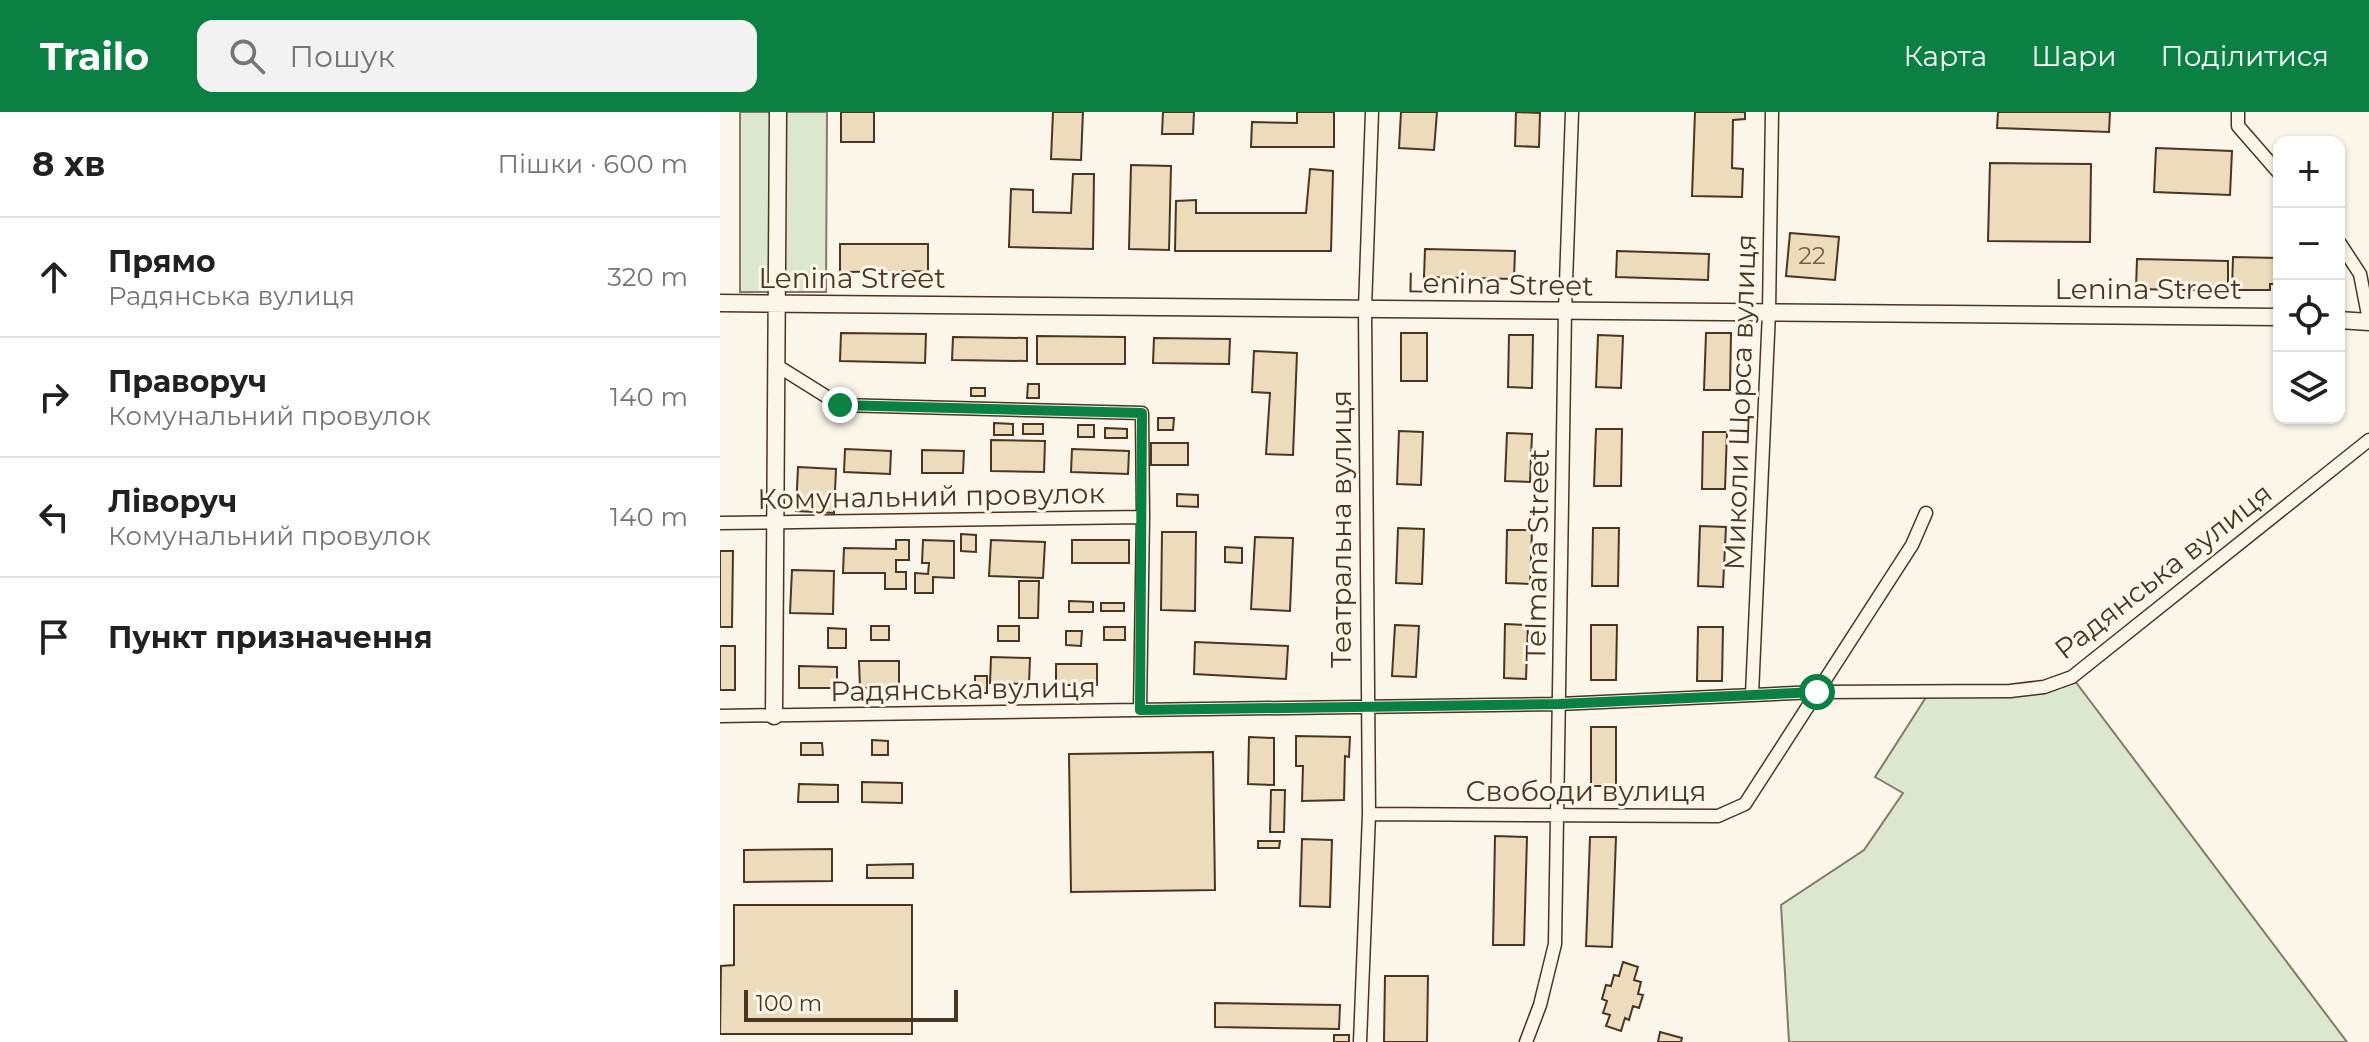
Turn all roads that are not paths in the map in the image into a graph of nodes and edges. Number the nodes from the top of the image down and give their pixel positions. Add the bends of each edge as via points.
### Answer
1 (778, 112) edge
2 (1372, 112) edge
3 (1572, 112) edge
4 (1772, 112) edge
5 (2238, 112) edge
6 (2273, 166) edge
7 (2345, 251) edge
8 (720, 303) edge
9 (776, 304) junction
10 (1365, 308) junction
11 (1565, 311) junction
12 (1769, 312) junction
13 (2273, 317) edge
14 (2345, 320) edge
15 (2369, 321) edge
16 (776, 365) junction
17 (2369, 440) edge
18 (1926, 513) dead end
19 (1143, 517) junction
20 (720, 523) edge
21 (775, 523) junction
22 (1817, 692) junction
23 (1752, 694) junction
24 (1559, 704) junction
25 (1366, 707) junction
26 (1140, 710) junction
27 (720, 716) edge
28 (774, 716) junction
29 (1369, 814) junction
30 (1558, 814) junction
31 (1360, 1042) edge
32 (1526, 1042) edge

1 - 9 street
2 - 10 street, Театральна вулиця
3 - 11 street, Telmana Street
4 - 12 street, Миколи Щорса вулиця
5 - 6 street via 2238,126
7 - 15 street via 2360,274
8 - 9 street, Lenina Street
9 - 10 street, Lenina Street
9 - 16 street
10 - 11 street, Lenina Street
10 - 25 street, Театральна вулиця
11 - 12 street, Lenina Street
11 - 24 street, Telmana Street
12 - 13 street, Lenina Street
12 - 23 street, Миколи Щорса вулиця
14 - 15 street
16 - 19 street, Комунальний провулок via 840,405 1142,413
16 - 21 street
17 - 22 street, Радянська вулиця via 2072,677 2010,691
18 - 22 street, Свободи вулиця via 1912,545
19 - 21 street, Комунальний провулок
19 - 26 street, Комунальний провулок
20 - 21 street, Комунальний провулок
21 - 28 street
22 - 23 street, Радянська вулиця
22 - 30 street, Свободи вулиця via 1745,804 1732,812
23 - 24 street, Радянська вулиця
24 - 25 street, Радянська вулиця
24 - 30 street, Telmana Street
25 - 26 street, Радянська вулиця
25 - 29 street, Театральна вулиця
26 - 28 street, Радянська вулиця
27 - 28 street, Радянська вулиця
29 - 30 street, Свободи вулиця
29 - 31 street, Театральна вулиця
30 - 32 street, Telmana Street via 1555,944

